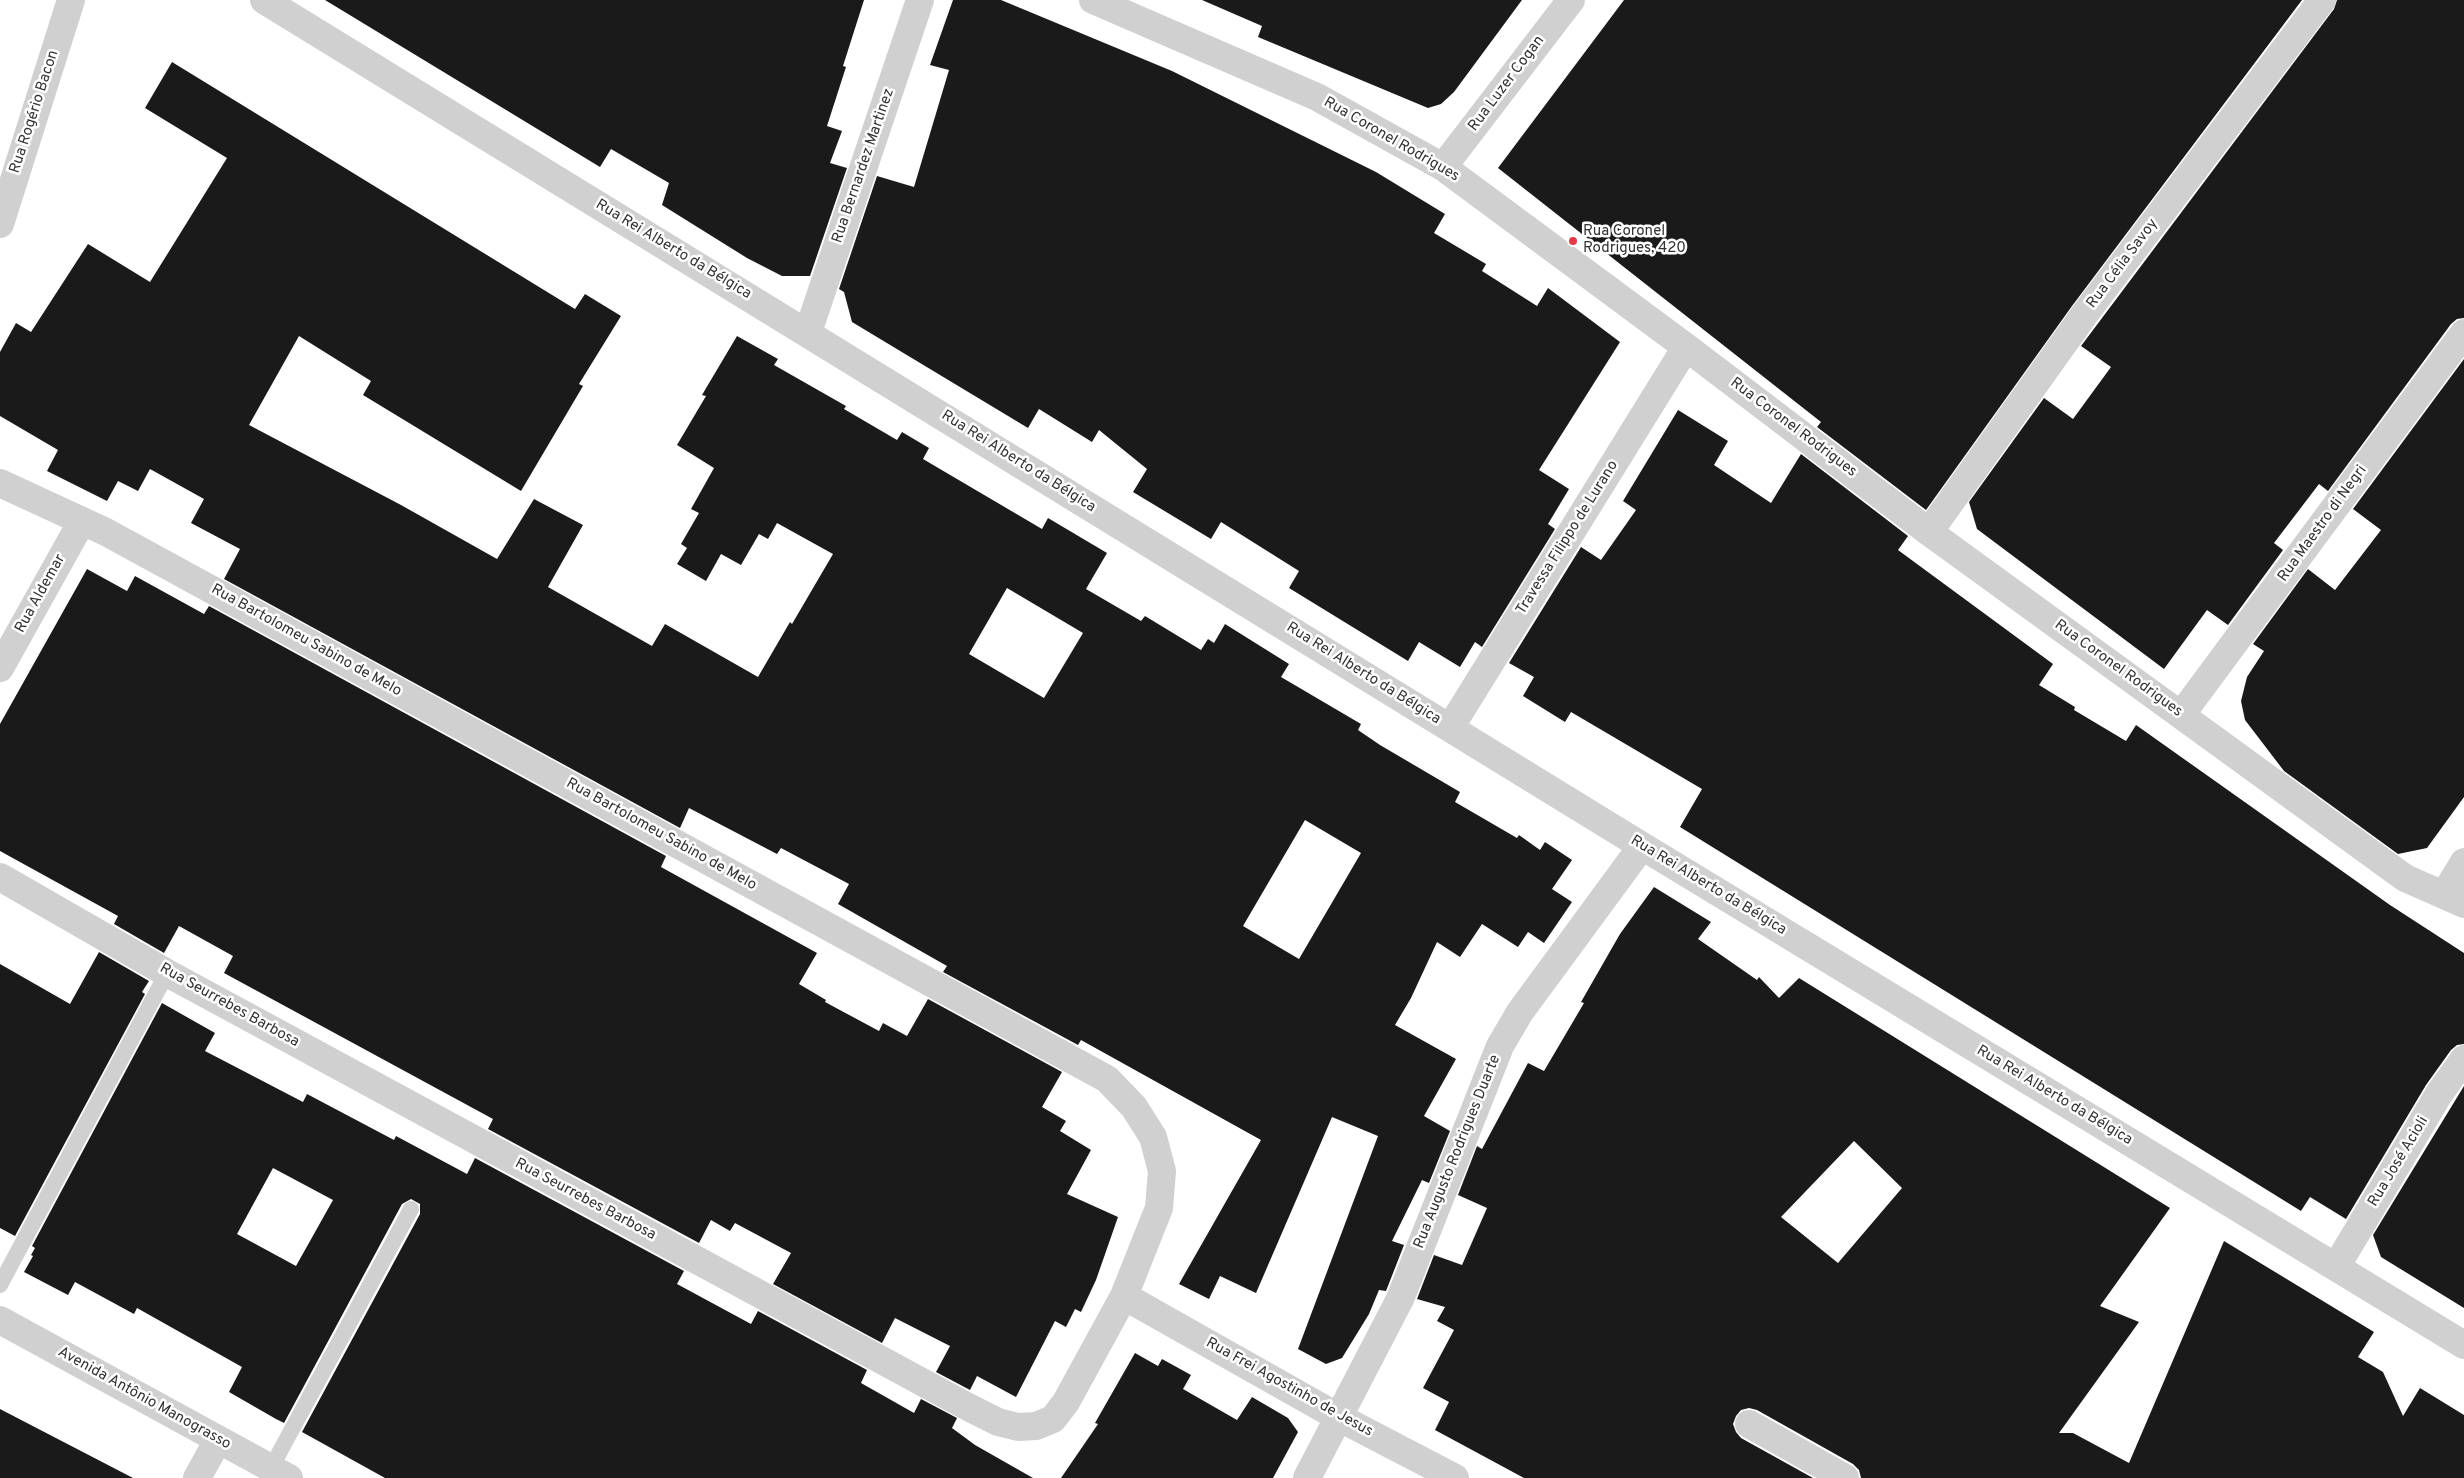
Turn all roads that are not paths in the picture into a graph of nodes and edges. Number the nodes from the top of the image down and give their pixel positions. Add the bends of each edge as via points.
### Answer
1 (71, 0) edge
2 (264, 0) edge
3 (920, 0) edge
4 (1093, 0) edge
5 (1571, 0) edge
6 (2322, 0) edge
7 (1444, 167) junction
8 (0, 224) edge
9 (808, 332) junction
10 (2464, 333) edge
11 (1686, 347) junction
12 (0, 483) edge
13 (82, 521) junction
14 (1929, 532) junction
15 (0, 668) edge
16 (2181, 716) junction
17 (1450, 728) junction
18 (1642, 846) junction
19 (2464, 862) edge
20 (0, 877) edge
21 (2454, 900) edge
22 (167, 973) junction
23 (2464, 1059) edge
24 (411, 1209) dead end
25 (2336, 1267) junction
26 (0, 1285) edge
27 (1124, 1296) junction
28 (0, 1320) edge
29 (2464, 1345) edge
30 (1340, 1418) junction
31 (1749, 1424) dead end
32 (218, 1440) junction
33 (280, 1473) edge
34 (197, 1478) edge
35 (1308, 1478) edge
36 (1455, 1478) edge
37 (1845, 1478) edge

1 - 8 street, Rua Rogério Bacon
2 - 9 street, Rua Rei Alberto da Bélgica
3 - 9 street, Rua Bernardez Martinez
4 - 7 street, Rua Coronel Rodrigues via 1317,97
5 - 7 street, Rua Luzer Cogan
6 - 14 street, Rua Célia Savoy via 2084,315
7 - 11 street, Rua Coronel Rodrigues
9 - 17 street, Rua Rei Alberto da Bélgica
10 - 16 street, Rua Maestro di Negri
11 - 14 street, Rua Coronel Rodrigues
11 - 17 street, Travessa Filippo de Lurano
12 - 13 street, Rua Bartolomeu Sabino de Melo
13 - 15 street, Rua Aldemar
13 - 27 street, Rua Bartolomeu Sabino de Melo via 115,536 1107,1079 1134,1107 1154,1137 1162,1171 1159,1208
14 - 16 street, Rua Coronel Rodrigues
16 - 21 street, Rua Coronel Rodrigues via 2405,878
17 - 18 street, Rua Rei Alberto da Bélgica
18 - 25 street, Rua Rei Alberto da Bélgica
18 - 30 street, Rua Augusto Rodrigues Duarte via 1520,1012 1500,1046 1400,1299
19 - 21 street
20 - 22 street, Rua Seurrebes Barbosa
22 - 26 lane
22 - 27 street, Rua Seurrebes Barbosa via 998,1422 1018,1427 1036,1426 1053,1419 1066,1402
23 - 25 street, Rua José Acioli via 2439,1094
24 - 33 lane
25 - 29 street, Rua Rei Alberto da Bélgica
27 - 30 street, Rua Frei Agostinho de Jesus
28 - 32 street, Avenida Antônio Manograsso
30 - 35 street, Rua Augusto Rodrigues Duarte
30 - 36 street, Rua Frei Agostinho de Jesus
31 - 37 street
32 - 33 street, Avenida Antônio Manograsso
32 - 34 street

